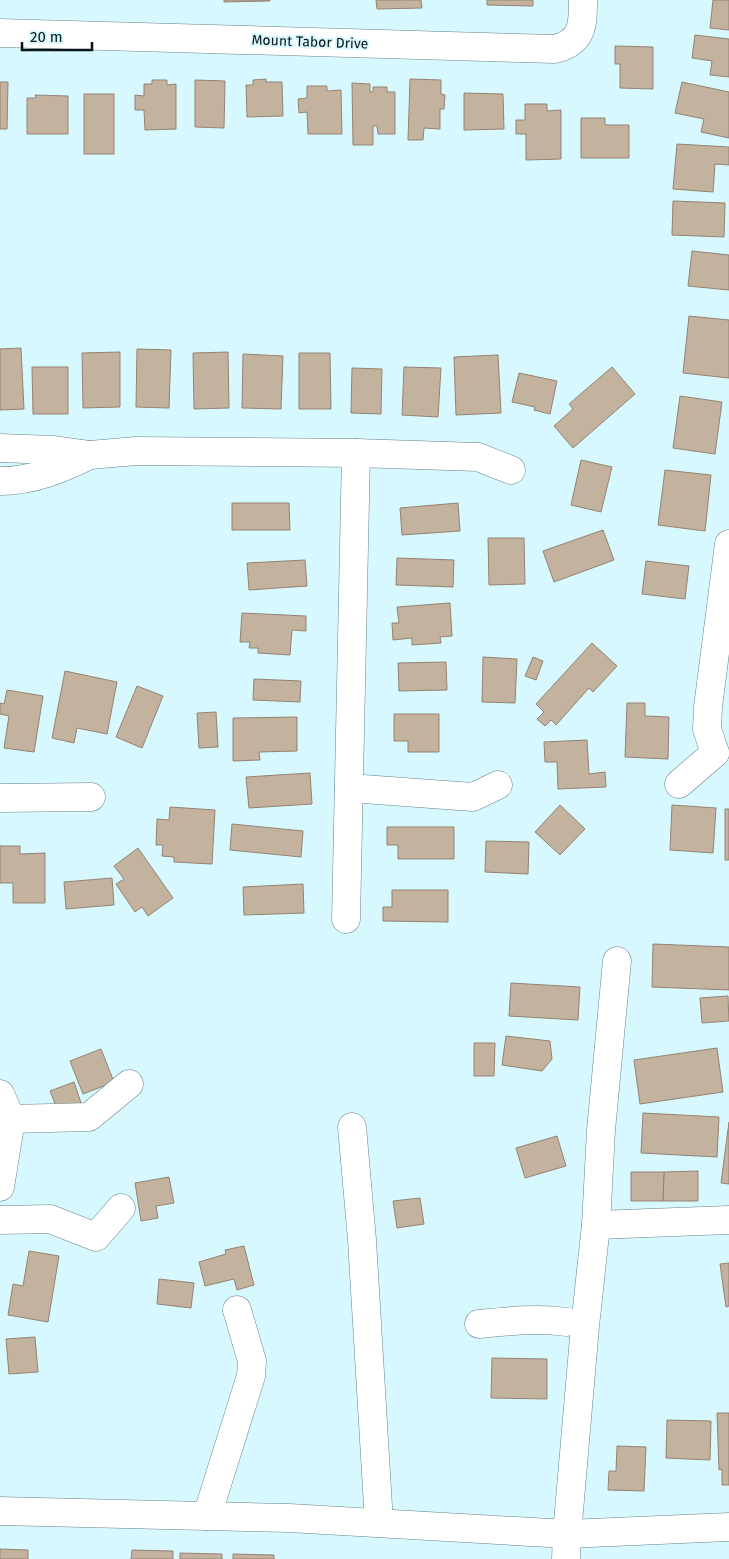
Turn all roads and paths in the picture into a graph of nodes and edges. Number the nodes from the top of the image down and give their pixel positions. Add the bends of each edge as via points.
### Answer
1 (583, 0) edge
2 (0, 33) edge
3 (0, 448) edge
4 (356, 453) junction
5 (90, 455) junction
6 (511, 470) dead end
7 (0, 481) edge
8 (729, 544) edge
9 (722, 759) edge
10 (678, 784) dead end
11 (498, 785) dead end
12 (349, 788) junction
13 (91, 797) dead end
14 (0, 798) edge
15 (346, 919) dead end
16 (617, 960) dead end
17 (128, 1084) dead end
18 (0, 1094) edge
19 (11, 1120) junction
20 (352, 1127) dead end
21 (0, 1187) edge
22 (121, 1208) dead end
23 (0, 1220) edge
24 (729, 1220) edge
25 (596, 1225) junction
26 (237, 1310) dead end
27 (567, 1322) dead end
28 (479, 1324) dead end
29 (0, 1511) edge
30 (207, 1516) junction
31 (379, 1523) junction
32 (729, 1527) edge
33 (566, 1547) edge

1 - 2 street, Mount Tabor Drive via 580,32 574,41 555,49
3 - 5 street
4 - 5 street via 136,451
4 - 6 street via 478,457
4 - 12 street
5 - 7 street via 52,472 16,481
8 - 9 street via 707,729
9 - 10 street
11 - 12 street via 473,797
12 - 15 street
13 - 14 street
16 - 25 street via 601,1130
17 - 19 street via 89,1117
18 - 19 street
19 - 21 street
20 - 31 street
22 - 23 street via 96,1237 50,1220
24 - 25 street
25 - 33 street
26 - 30 street via 252,1361 251,1376
27 - 28 street via 531,1319
29 - 30 street
30 - 31 street
31 - 33 street
32 - 33 street

